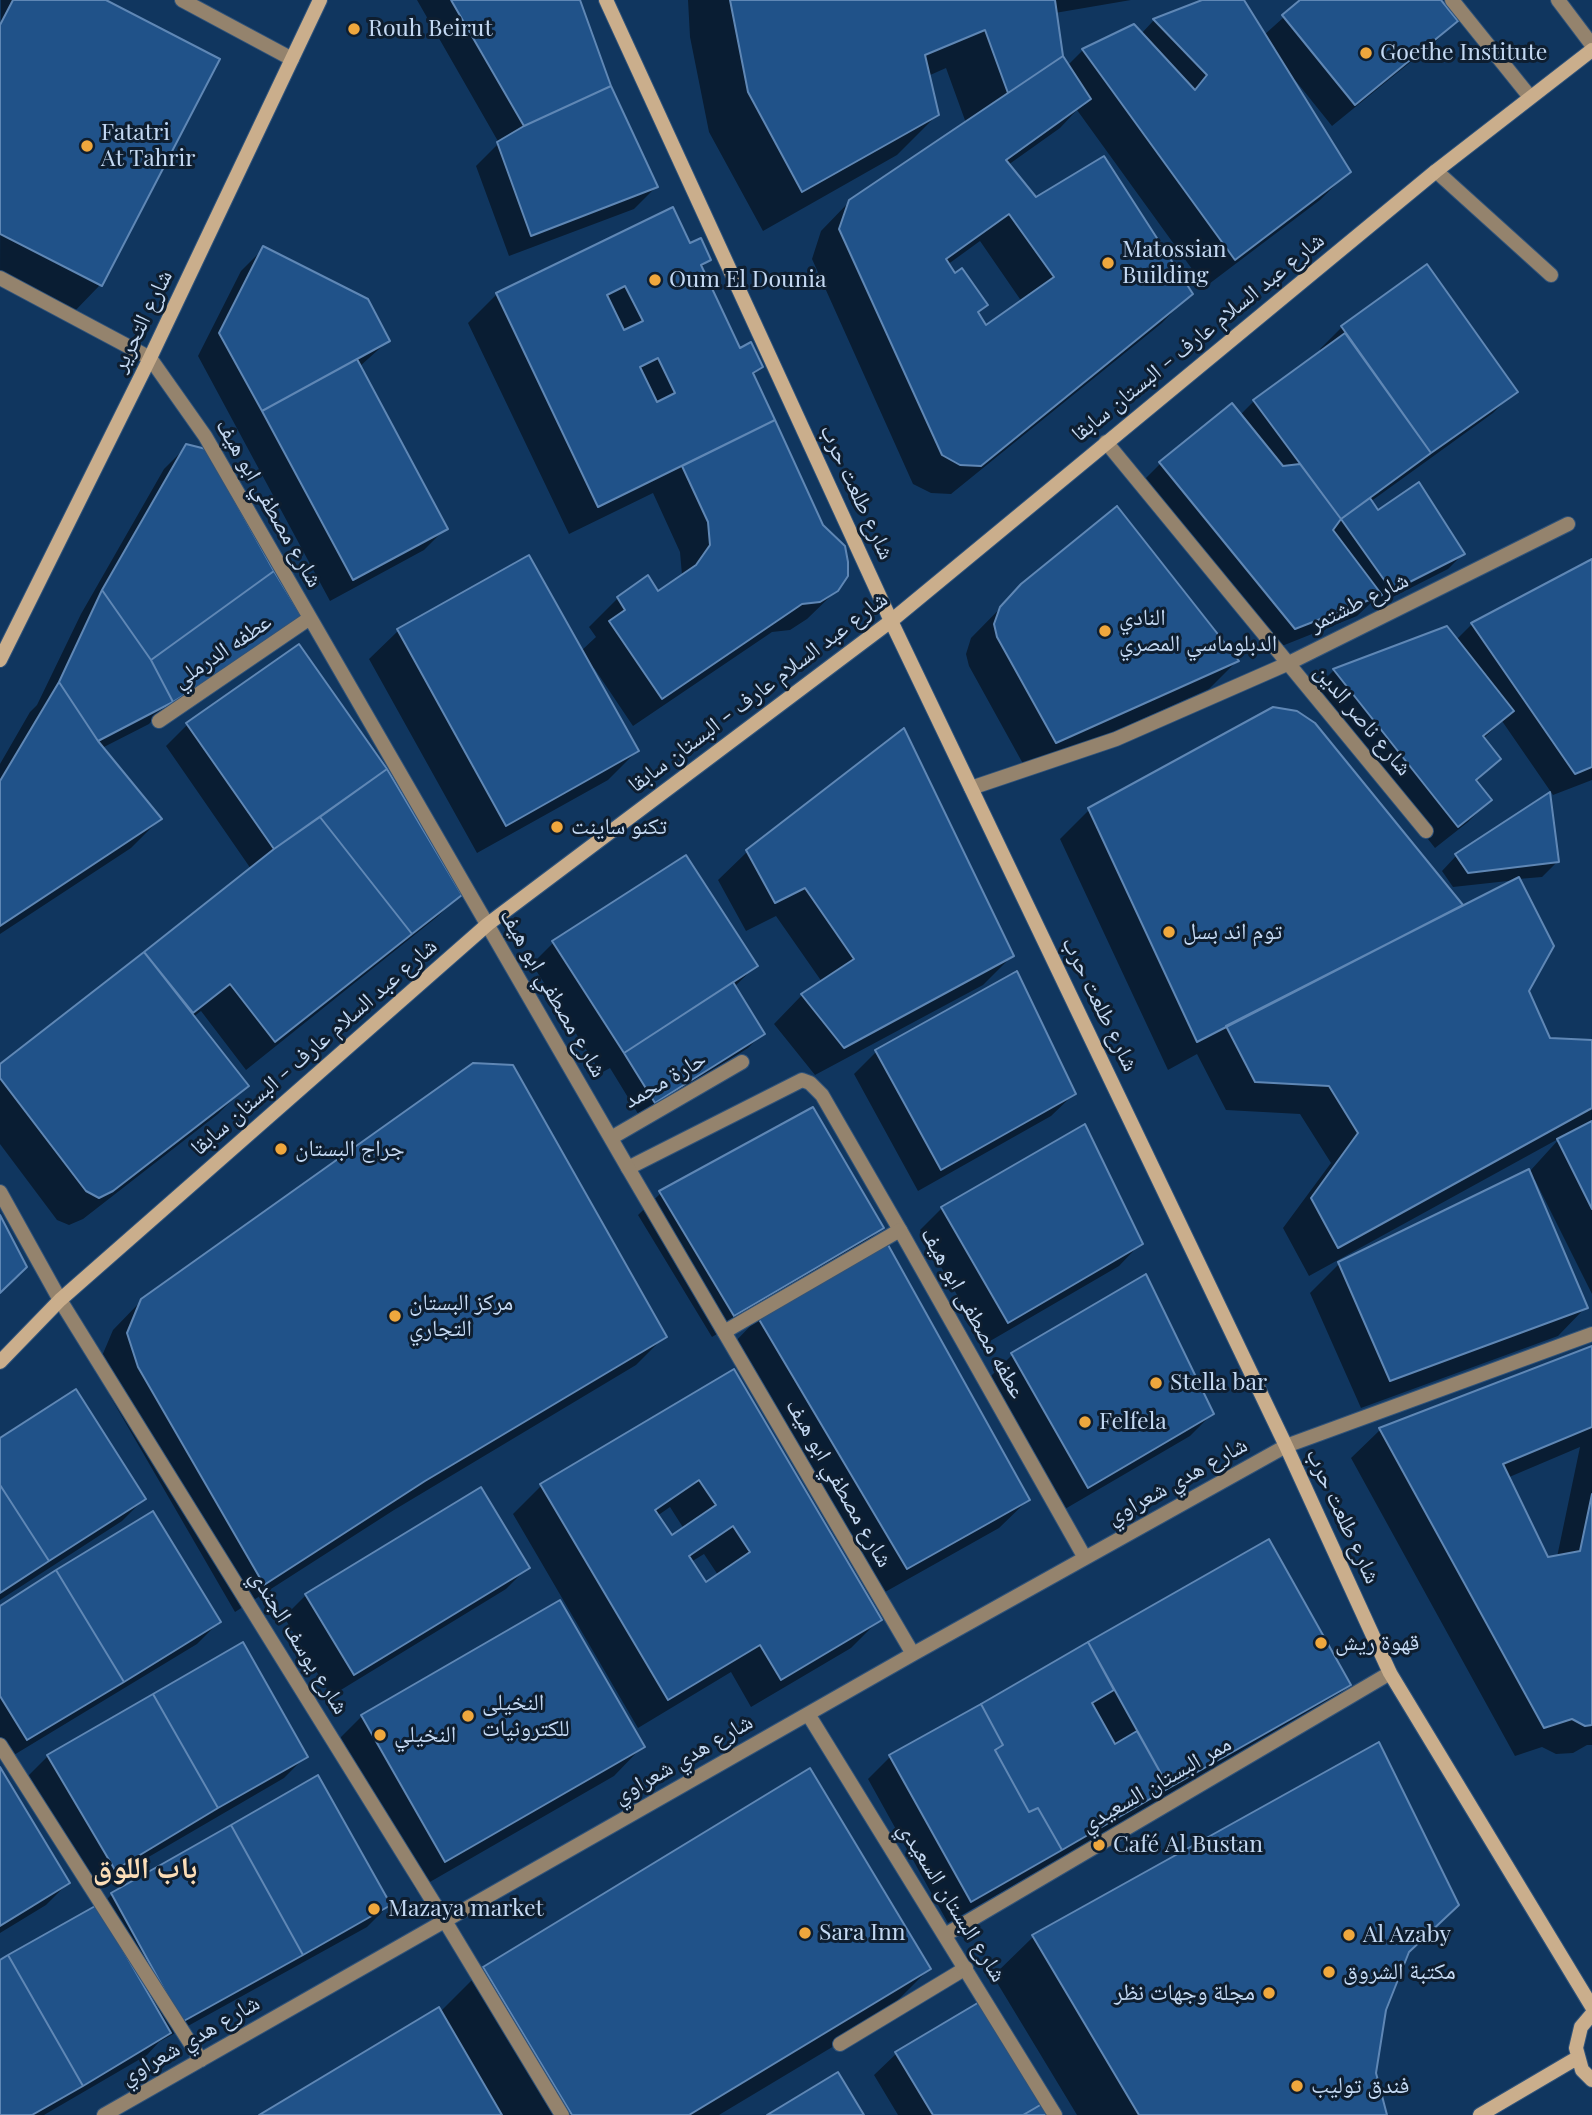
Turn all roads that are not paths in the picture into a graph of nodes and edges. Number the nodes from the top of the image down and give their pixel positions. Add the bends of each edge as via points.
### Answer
1 (182, 0) edge
2 (320, 0) edge
3 (606, 0) edge
4 (1452, 0) edge
5 (1558, 0) edge
6 (1592, 47) edge
7 (292, 59) junction
8 (1530, 97) junction
9 (1436, 171) junction
10 (1551, 275) dead end
11 (0, 278) edge
12 (150, 358) junction
13 (1106, 442) junction
14 (1569, 524) dead end
15 (310, 618) junction
16 (891, 621) junction
17 (0, 660) edge
18 (1287, 664) junction
19 (159, 721) dead end
20 (971, 788) junction
21 (1426, 831) dead end
22 (488, 925) junction
23 (742, 1062) dead end
24 (611, 1138) junction
25 (628, 1168) junction
26 (0, 1192) edge
27 (900, 1230) junction
28 (60, 1300) junction
29 (724, 1332) junction
30 (1592, 1334) edge
31 (0, 1362) edge
32 (1286, 1446) junction
33 (1085, 1558) junction
34 (913, 1654) junction
35 (1390, 1672) junction
36 (808, 1714) junction
37 (0, 1745) edge
38 (445, 1921) junction
39 (945, 1935) junction
40 (965, 1968) junction
41 (1592, 2007) edge
42 (1592, 2014) edge
43 (840, 2044) dead end
44 (1577, 2058) junction
45 (201, 2060) junction
46 (1592, 2080) edge
47 (103, 2115) edge
48 (562, 2115) edge
49 (1055, 2115) edge
50 (1480, 2115) edge

1 - 7 street
2 - 7 street, شارع التحرير
3 - 16 street, شارع طلعت حرب
4 - 8 street
5 - 6 street
6 - 8 street, شارع عبد السلام عارف - البستان سابقا
7 - 12 street, شارع التحرير
8 - 9 street, شارع عبد السلام عارف - البستان سابقا
9 - 10 street
9 - 13 street, شارع عبد السلام عارف - البستان سابقا
11 - 12 street
12 - 15 street, شارع مصطفي ابو هيف via 205,436
12 - 17 street, شارع التحرير
13 - 16 street, شارع عبد السلام عارف - البستان سابقا
13 - 18 street, شارع ناصر الدين
14 - 18 street, شارع طشتمر
15 - 19 street, عطفه الدرملي
15 - 22 street, شارع مصطفي ابو هيف
16 - 20 street, شارع طلعت حرب
16 - 22 street, شارع عبد السلام عارف - البستان سابقا
18 - 20 street, شارع طشتمر via 1116,740
18 - 21 street, شارع ناصر الدين
20 - 32 street, شارع طلعت حرب
22 - 24 street, شارع مصطفي ابو هيف
22 - 28 street, شارع عبد السلام عارف - البستان سابقا
23 - 24 street, حارة محمد
24 - 25 street, شارع مصطفي ابو هيف
25 - 27 street via 802,1080 828,1103
25 - 29 street, شارع مصطفي ابو هيف
26 - 28 street, شارع يوسف الجندي
27 - 29 street, عطفه مصطفى ابو هيف
27 - 33 street, عطفه مصطفى ابو هيف
28 - 31 street, شارع عبد السلام عارف - البستان سابقا
28 - 38 street, شارع يوسف الجندي
29 - 34 street, شارع مصطفي ابو هيف
30 - 32 street, شارع هدي شعراوي
32 - 33 street, شارع هدي شعراوي
32 - 35 street, شارع طلعت حرب
33 - 34 street, شارع هدي شعراوي
34 - 36 street, شارع هدي شعراوي
35 - 39 street, ممر البستان السعيدي
35 - 41 street, شارع طلعت حرب
36 - 38 street, شارع هدي شعراوي
36 - 39 street, شارع البستان السعيدي
37 - 45 street
38 - 45 street, شارع هدي شعراوي
38 - 48 street, شارع يوسف الجندي
39 - 40 street, شارع البستان السعيدي
40 - 43 street
40 - 49 street, شارع البستان السعيدي
42 - 44 street via 1577,2037
44 - 46 street
44 - 50 street
45 - 47 street, شارع هدي شعراوي

